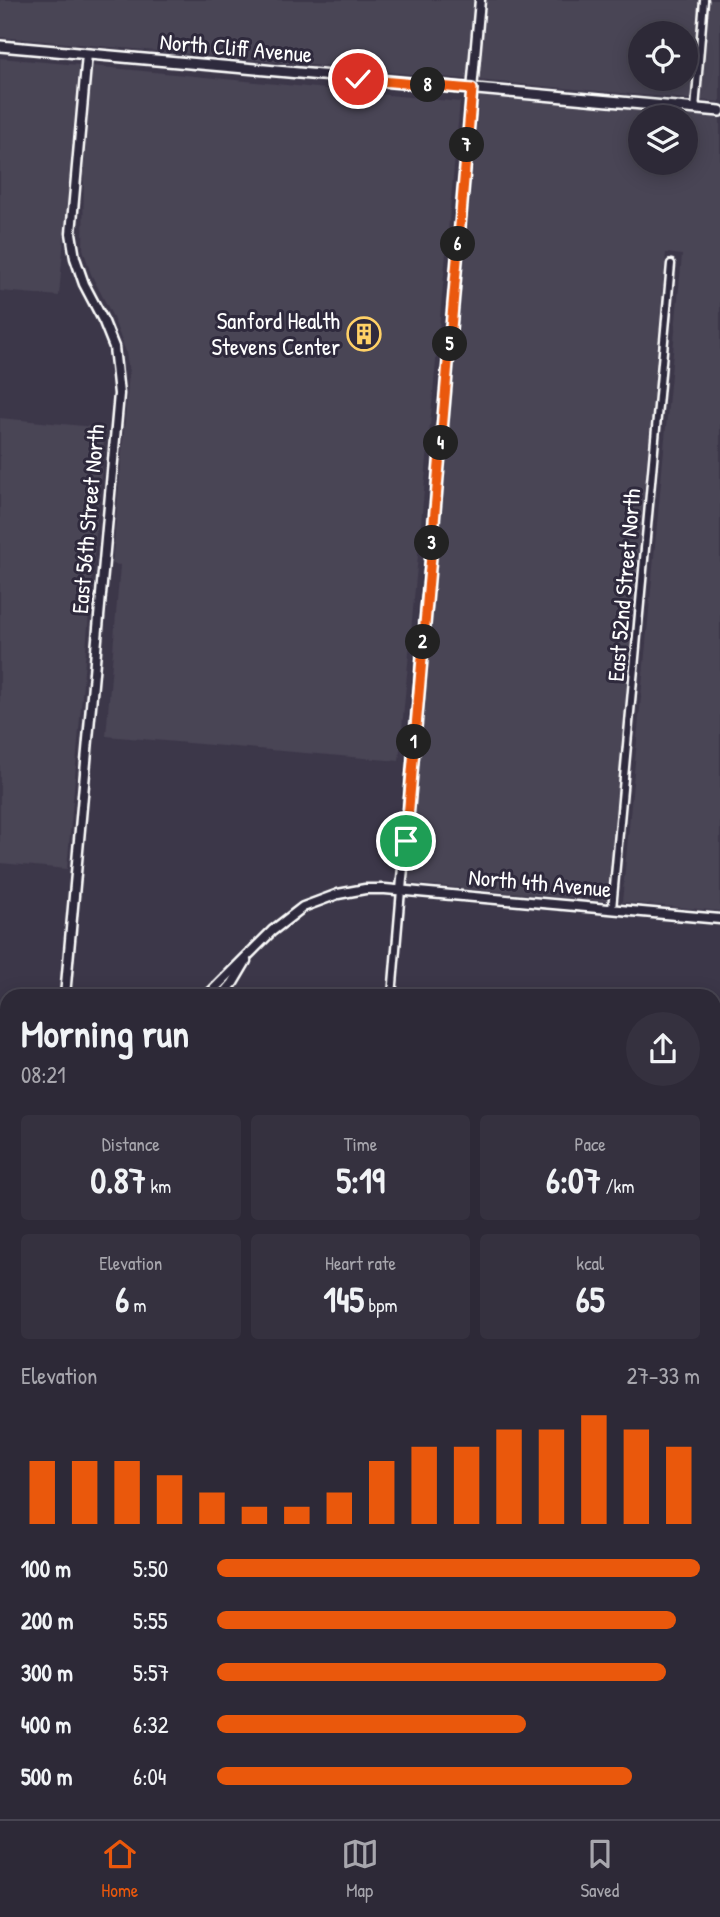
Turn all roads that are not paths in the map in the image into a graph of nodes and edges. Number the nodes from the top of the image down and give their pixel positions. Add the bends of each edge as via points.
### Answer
1 (480, 0) edge
2 (704, 0) edge
3 (0, 46) edge
4 (87, 54) junction
5 (472, 89) junction
6 (650, 105) edge
7 (695, 105) edge
8 (698, 109) edge
9 (720, 111) edge
10 (671, 264) dead end
11 (401, 890) junction
12 (611, 909) junction
13 (720, 919) edge
14 (251, 953) junction
15 (66, 989) edge
16 (213, 989) edge
17 (228, 989) edge
18 (393, 989) edge

1 - 5 street
2 - 7 street
3 - 4 main road, North Cliff Avenue
4 - 5 main road, North Cliff Avenue
4 - 15 street, East 56th Street North via 71,233 84,285 114,347 119,394
5 - 6 main road, North Cliff Avenue
5 - 11 street
8 - 9 main road, North Cliff Avenue
10 - 12 street, East 52nd Street North
11 - 12 street, North 4th Avenue
11 - 14 street, North 4th Avenue via 358,890 314,902 282,922
11 - 18 street
12 - 13 street, North 4th Avenue
14 - 16 street, North 4th Avenue
14 - 17 street, North 4th Avenue

